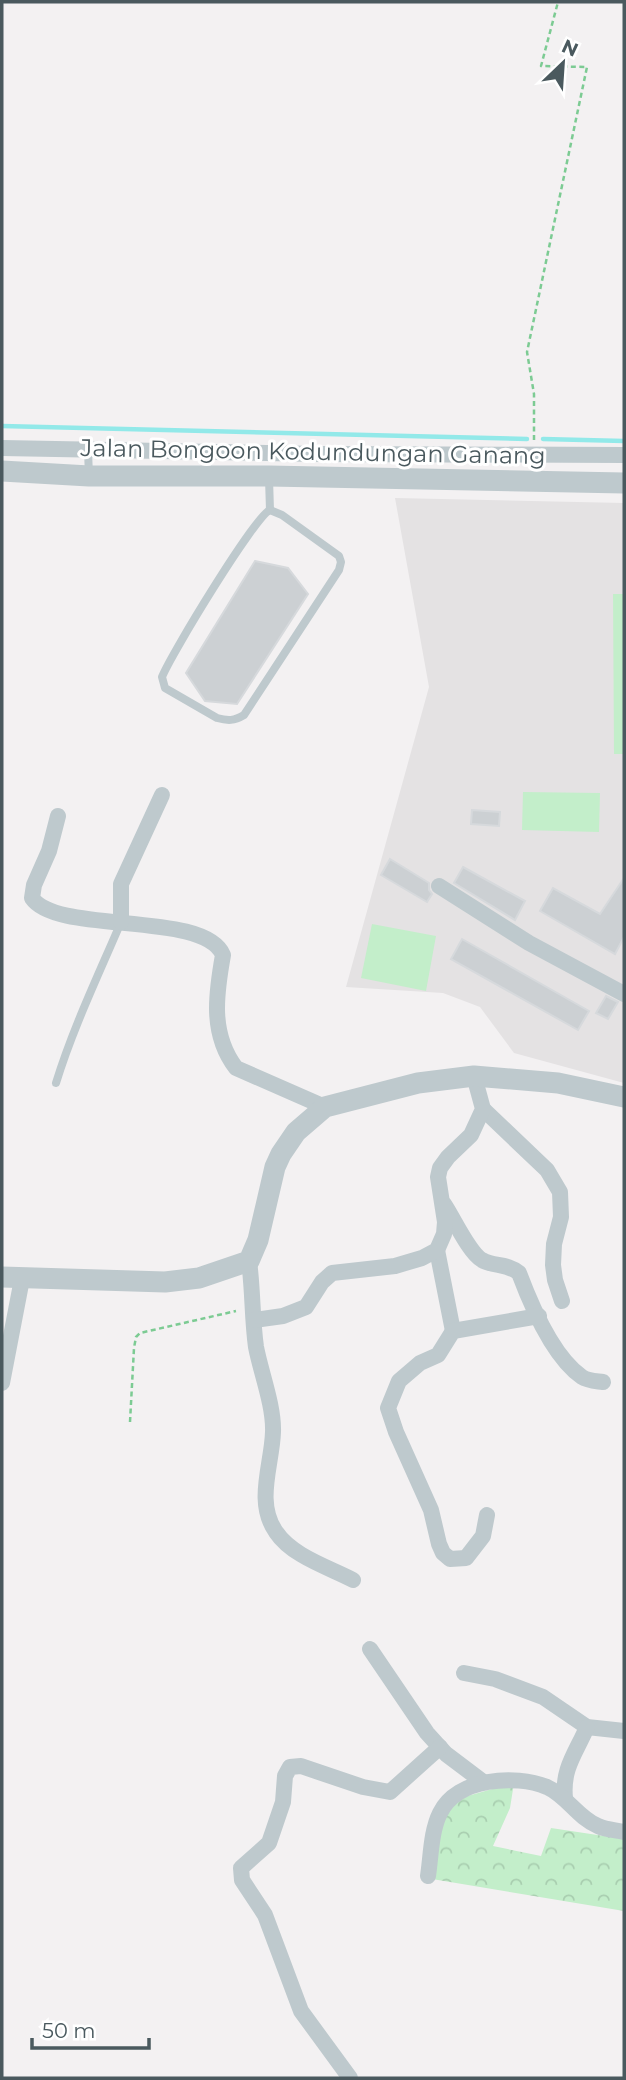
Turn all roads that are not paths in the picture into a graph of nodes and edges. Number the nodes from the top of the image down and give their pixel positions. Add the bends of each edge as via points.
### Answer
1 (2, 448) edge
2 (88, 451) junction
3 (624, 455) edge
4 (2, 471) edge
5 (270, 475) junction
6 (89, 476) junction
7 (624, 483) edge
8 (270, 510) junction
9 (162, 795) dead end
10 (58, 816) dead end
11 (439, 886) dead end
12 (121, 922) junction
13 (624, 994) edge
14 (474, 1076) junction
15 (56, 1083) dead end
16 (624, 1097) edge
17 (325, 1107) junction
18 (483, 1109) junction
19 (444, 1203) junction
20 (437, 1250) junction
21 (250, 1268) junction
22 (15, 1282) edge
23 (562, 1301) dead end
24 (253, 1309) junction
25 (539, 1316) junction
26 (453, 1331) junction
27 (603, 1382) dead end
28 (2, 1383) edge
29 (488, 1514) dead end
30 (353, 1580) dead end
31 (370, 1649) dead end
32 (464, 1673) dead end
33 (587, 1727) junction
34 (624, 1731) edge
35 (440, 1747) junction
36 (483, 1782) junction
37 (565, 1798) junction
38 (624, 1832) edge
39 (428, 1876) dead end
40 (350, 2078) edge

1 - 2 street
2 - 3 street
2 - 6 lane
4 - 6 street, Jalan Bongoon Kodundungan Ganang
5 - 6 street, Jalan Bongoon Kodundungan Ganang
5 - 7 street, Jalan Bongoon Kodundungan Ganang
5 - 8 lane
8 - 8 lane via 340,556 341,562 244,715 225,720 165,688 162,677 235,554
9 - 12 street via 121,884
10 - 12 street via 32,898 47,911
11 - 13 street via 529,943
12 - 15 lane via 70,1037
12 - 17 street via 203,936 216,943 223,955 216,1008 230,1060 236,1068
14 - 16 street via 558,1083
14 - 17 street via 418,1083
14 - 18 street
17 - 21 street via 296,1132 281,1154
18 - 19 street via 471,1135 440,1168
18 - 23 street via 547,1170 559,1192 561,1217 552,1265
19 - 20 street via 444,1234
19 - 25 street via 480,1259 519,1273
20 - 24 street via 395,1266 332,1273 306,1307 283,1316
20 - 26 street
21 - 22 street via 165,1282
21 - 24 street
22 - 28 street via 18,1306
24 - 30 street via 273,1430 266,1472 267,1515 286,1542
25 - 26 street
25 - 27 street via 570,1365 583,1377
26 - 29 street via 438,1354 399,1381 388,1408 431,1510 443,1553 450,1559 466,1558 483,1536
31 - 35 street
32 - 33 street via 524,1688
33 - 34 street
33 - 37 street via 566,1768
35 - 36 street
35 - 40 street via 390,1792 301,1766 290,1767 269,1843 241,1868 242,1880 265,1915 301,2011
36 - 37 street via 527,1781
36 - 39 street via 441,1810
37 - 38 street via 598,1827

